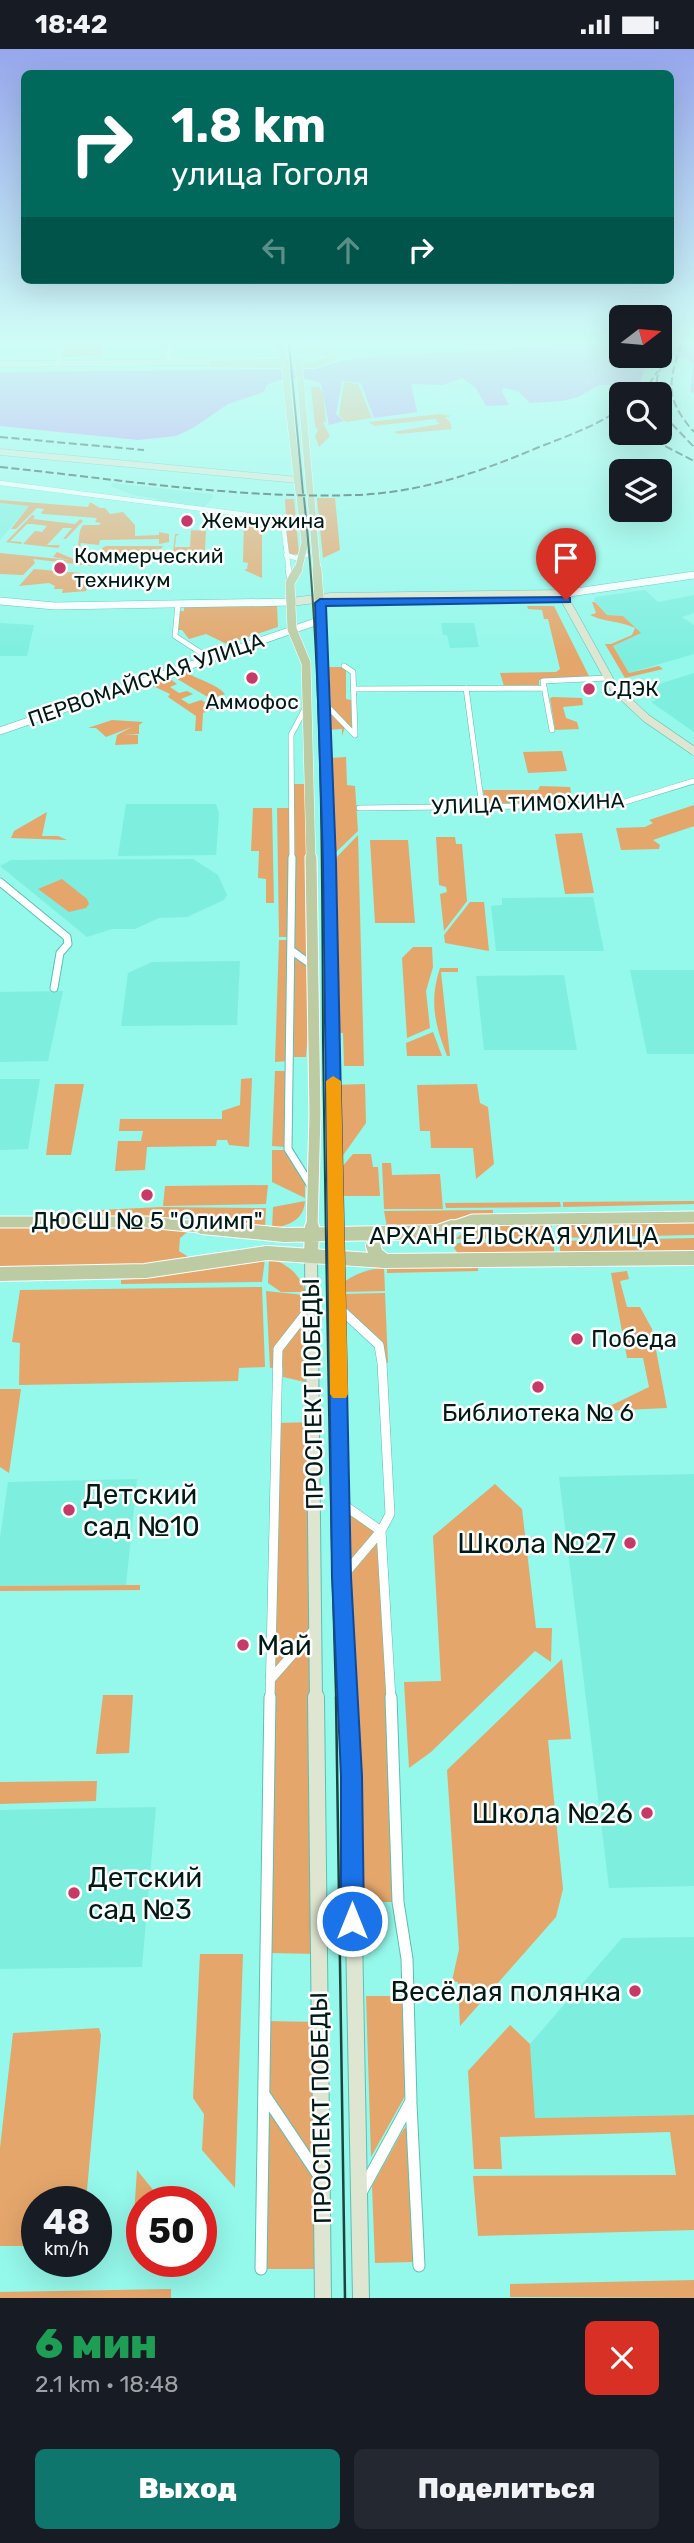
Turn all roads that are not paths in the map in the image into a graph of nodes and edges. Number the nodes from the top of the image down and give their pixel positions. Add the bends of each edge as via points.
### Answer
1 (294, 449) edge
2 (307, 449) edge
3 (0, 452) edge
4 (296, 471) junction
5 (280, 477) junction
6 (298, 480) junction
7 (0, 483) edge
8 (300, 495) joint
9 (311, 495) joint
10 (286, 555) junction
11 (306, 555) junction
12 (694, 575) edge
13 (290, 583) junction
14 (564, 597) junction
15 (321, 600) junction
16 (0, 601) edge
17 (291, 602) junction
18 (178, 604) junction
19 (321, 620) junction
20 (292, 629) junction
21 (209, 658) junction
22 (344, 666) dead end
23 (607, 678) junction
24 (466, 688) junction
25 (544, 688) junction
26 (353, 689) junction
27 (309, 703) junction
28 (324, 704) junction
29 (354, 713) junction
30 (334, 714) junction
31 (552, 730) dead end
32 (0, 731) edge
33 (694, 751) edge
34 (694, 781) edge
35 (482, 807) junction
36 (359, 808) dead end
37 (0, 882) edge
38 (291, 950) junction
39 (313, 966) junction
40 (54, 988) dead end
41 (313, 1189) junction
42 (694, 1217) edge
43 (0, 1222) edge
44 (230, 1231) junction
45 (336, 1234) junction
46 (384, 1234) junction
47 (312, 1235) junction
48 (312, 1256) junction
49 (223, 1258) junction
50 (337, 1258) junction
51 (694, 1258) edge
52 (385, 1261) junction
53 (0, 1273) edge
54 (312, 1305) junction
55 (338, 1307) junction
56 (341, 1503) junction
57 (381, 1531) junction
58 (341, 1577) junction
59 (316, 1628) junction
60 (270, 1680) junction
61 (264, 2094) junction
62 (411, 2101) junction
63 (322, 2180) junction
64 (359, 2197) junction
65 (419, 2266) dead end
66 (261, 2269) dead end
67 (323, 2298) edge
68 (361, 2298) edge

1 - 4 main road, bridge
2 - 9 main road, ПРОСПЕКТ ПОБЕДЫ, bridge
3 - 5 main road
4 - 5 main road
4 - 6 main road
5 - 6 main road
6 - 8 main road
7 - 10 street via 272,518 283,524
8 - 11 main road
9 - 15 main road, ПРОСПЕКТ ПОБЕДЫ
10 - 11 street
10 - 13 street
11 - 13 main road
12 - 14 street
13 - 17 main road, ПРОСПЕКТ ПОБЕДЫ
14 - 15 main road
14 - 23 main road
15 - 17 main road
15 - 19 main road, ПРОСПЕКТ ПОБЕДЫ
16 - 18 street via 55,606
17 - 18 street
17 - 20 main road, ПРОСПЕКТ ПОБЕДЫ
18 - 21 street via 175,636
19 - 20 street, ПЕРВОМАЙСКАЯ УЛИЦА
19 - 28 main road, ПРОСПЕКТ ПОБЕДЫ
20 - 21 street, ПЕРВОМАЙСКАЯ УЛИЦА
20 - 27 main road, ПРОСПЕКТ ПОБЕДЫ via 306,663
21 - 32 street, ПЕРВОМАЙСКАЯ УЛИЦА
22 - 26 street via 353,672
23 - 25 street via 543,681
23 - 33 main road via 631,706
24 - 25 street
24 - 26 street
24 - 35 street
25 - 31 street
26 - 29 street
27 - 38 street via 291,735
27 - 39 main road, ПРОСПЕКТ ПОБЕДЫ
28 - 30 street
28 - 45 main road, ПРОСПЕКТ ПОБЕДЫ
29 - 30 street
29 - 30 street via 355,735
34 - 35 street, УЛИЦА ТИМОХИНА via 615,805
35 - 36 street, УЛИЦА ТИМОХИНА
37 - 40 street via 67,937
38 - 39 street
38 - 41 street via 288,1149
39 - 41 main road, ПРОСПЕКТ ПОБЕДЫ
41 - 47 main road, ПРОСПЕКТ ПОБЕДЫ
42 - 46 main road, АРХАНГЕЛЬСКАЯ УЛИЦА via 473,1220 438,1232
43 - 44 main road, АРХАНГЕЛЬСКАЯ УЛИЦА via 147,1222
44 - 47 main road, АРХАНГЕЛЬСКАЯ УЛИЦА
44 - 49 main road via 237,1238 237,1247
45 - 46 main road, АРХАНГЕЛЬСКАЯ УЛИЦА
45 - 47 main road, АРХАНГЕЛЬСКАЯ УЛИЦА
45 - 50 main road, ПРОСПЕКТ ПОБЕДЫ
46 - 52 main road via 373,1246
47 - 48 main road, ПРОСПЕКТ ПОБЕДЫ
48 - 49 main road, АРХАНГЕЛЬСКАЯ УЛИЦА via 267,1253
48 - 50 main road, АРХАНГЕЛЬСКАЯ УЛИЦА
48 - 54 main road, ПРОСПЕКТ ПОБЕДЫ
49 - 53 main road, АРХАНГЕЛЬСКАЯ УЛИЦА via 145,1271
50 - 52 main road, АРХАНГЕЛЬСКАЯ УЛИЦА
50 - 55 main road, ПРОСПЕКТ ПОБЕДЫ
51 - 52 main road, АРХАНГЕЛЬСКАЯ УЛИЦА
54 - 59 main road, ПРОСПЕКТ ПОБЕДЫ
54 - 60 street via 278,1349
55 - 56 main road, ПРОСПЕКТ ПОБЕДЫ
55 - 57 street via 379,1345 390,1514
56 - 57 street
56 - 58 main road, ПРОСПЕКТ ПОБЕДЫ
57 - 58 street
57 - 62 street
58 - 64 main road, ПРОСПЕКТ ПОБЕДЫ via 351,1776
59 - 60 street
59 - 63 main road, ПРОСПЕКТ ПОБЕДЫ
60 - 61 street
61 - 63 street
61 - 66 street
62 - 64 street
62 - 65 street
63 - 67 main road, ПРОСПЕКТ ПОБЕДЫ
64 - 68 main road, ПРОСПЕКТ ПОБЕДЫ

